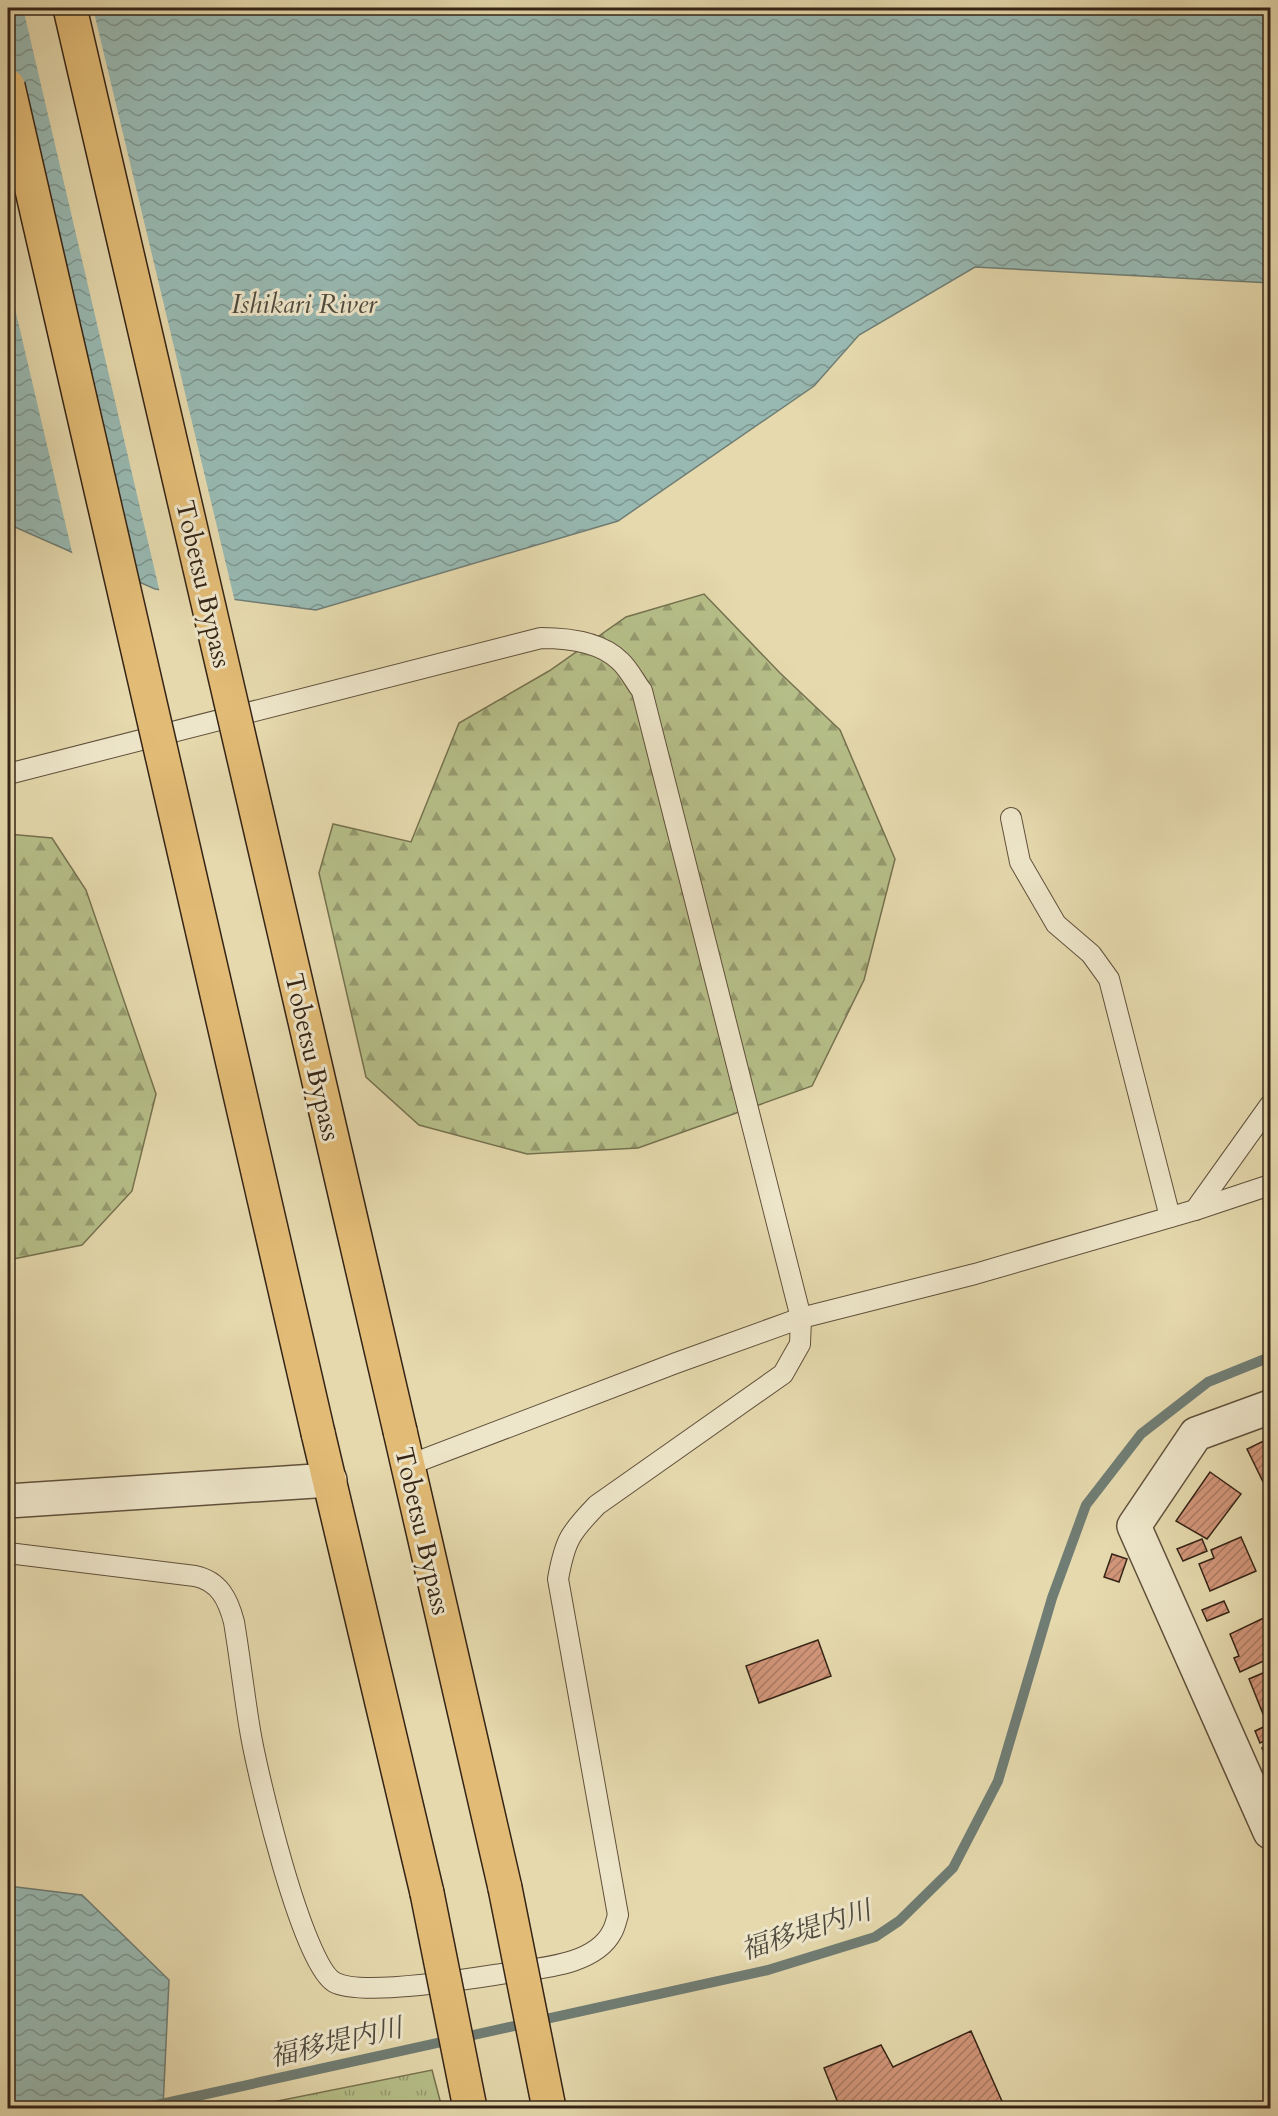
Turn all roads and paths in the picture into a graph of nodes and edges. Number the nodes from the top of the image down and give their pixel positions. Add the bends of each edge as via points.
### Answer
1 (70, 8) edge
2 (8, 86) edge
3 (8, 774) edge
4 (1011, 818) dead end
5 (1270, 1105) edge
6 (1270, 1185) edge
7 (1195, 1210) junction
8 (1170, 1217) junction
9 (801, 1318) junction
10 (1270, 1407) edge
11 (409, 1465) junction
12 (330, 1480) junction
13 (8, 1501) edge
14 (8, 1553) edge
15 (1270, 1832) edge
16 (549, 2108) edge
17 (470, 2109) edge

1 - 11 highway, Tobetsu Bypass, bridge
2 - 12 highway, bridge
3 - 9 lane via 541,638 566,638 594,645 620,660 642,692
4 - 8 lane via 1020,862 1056,924 1091,954 1109,979
5 - 7 lane
6 - 7 lane
7 - 8 lane
8 - 9 lane via 975,1274
9 - 11 lane
9 - 14 lane via 800,1344 783,1374 597,1505 576,1527 563,1550 558,1579 618,1915 611,1934 595,1951 575,1962 461,1980 369,1989 336,1983 317,1961 299,1917 250,1731 234,1622 221,1591 205,1578 195,1576
10 - 15 street via 1196,1434 1134,1526
11 - 16 highway, Tobetsu Bypass, bridge via 505,1888
12 - 13 street
12 - 17 highway, bridge via 427,1893

